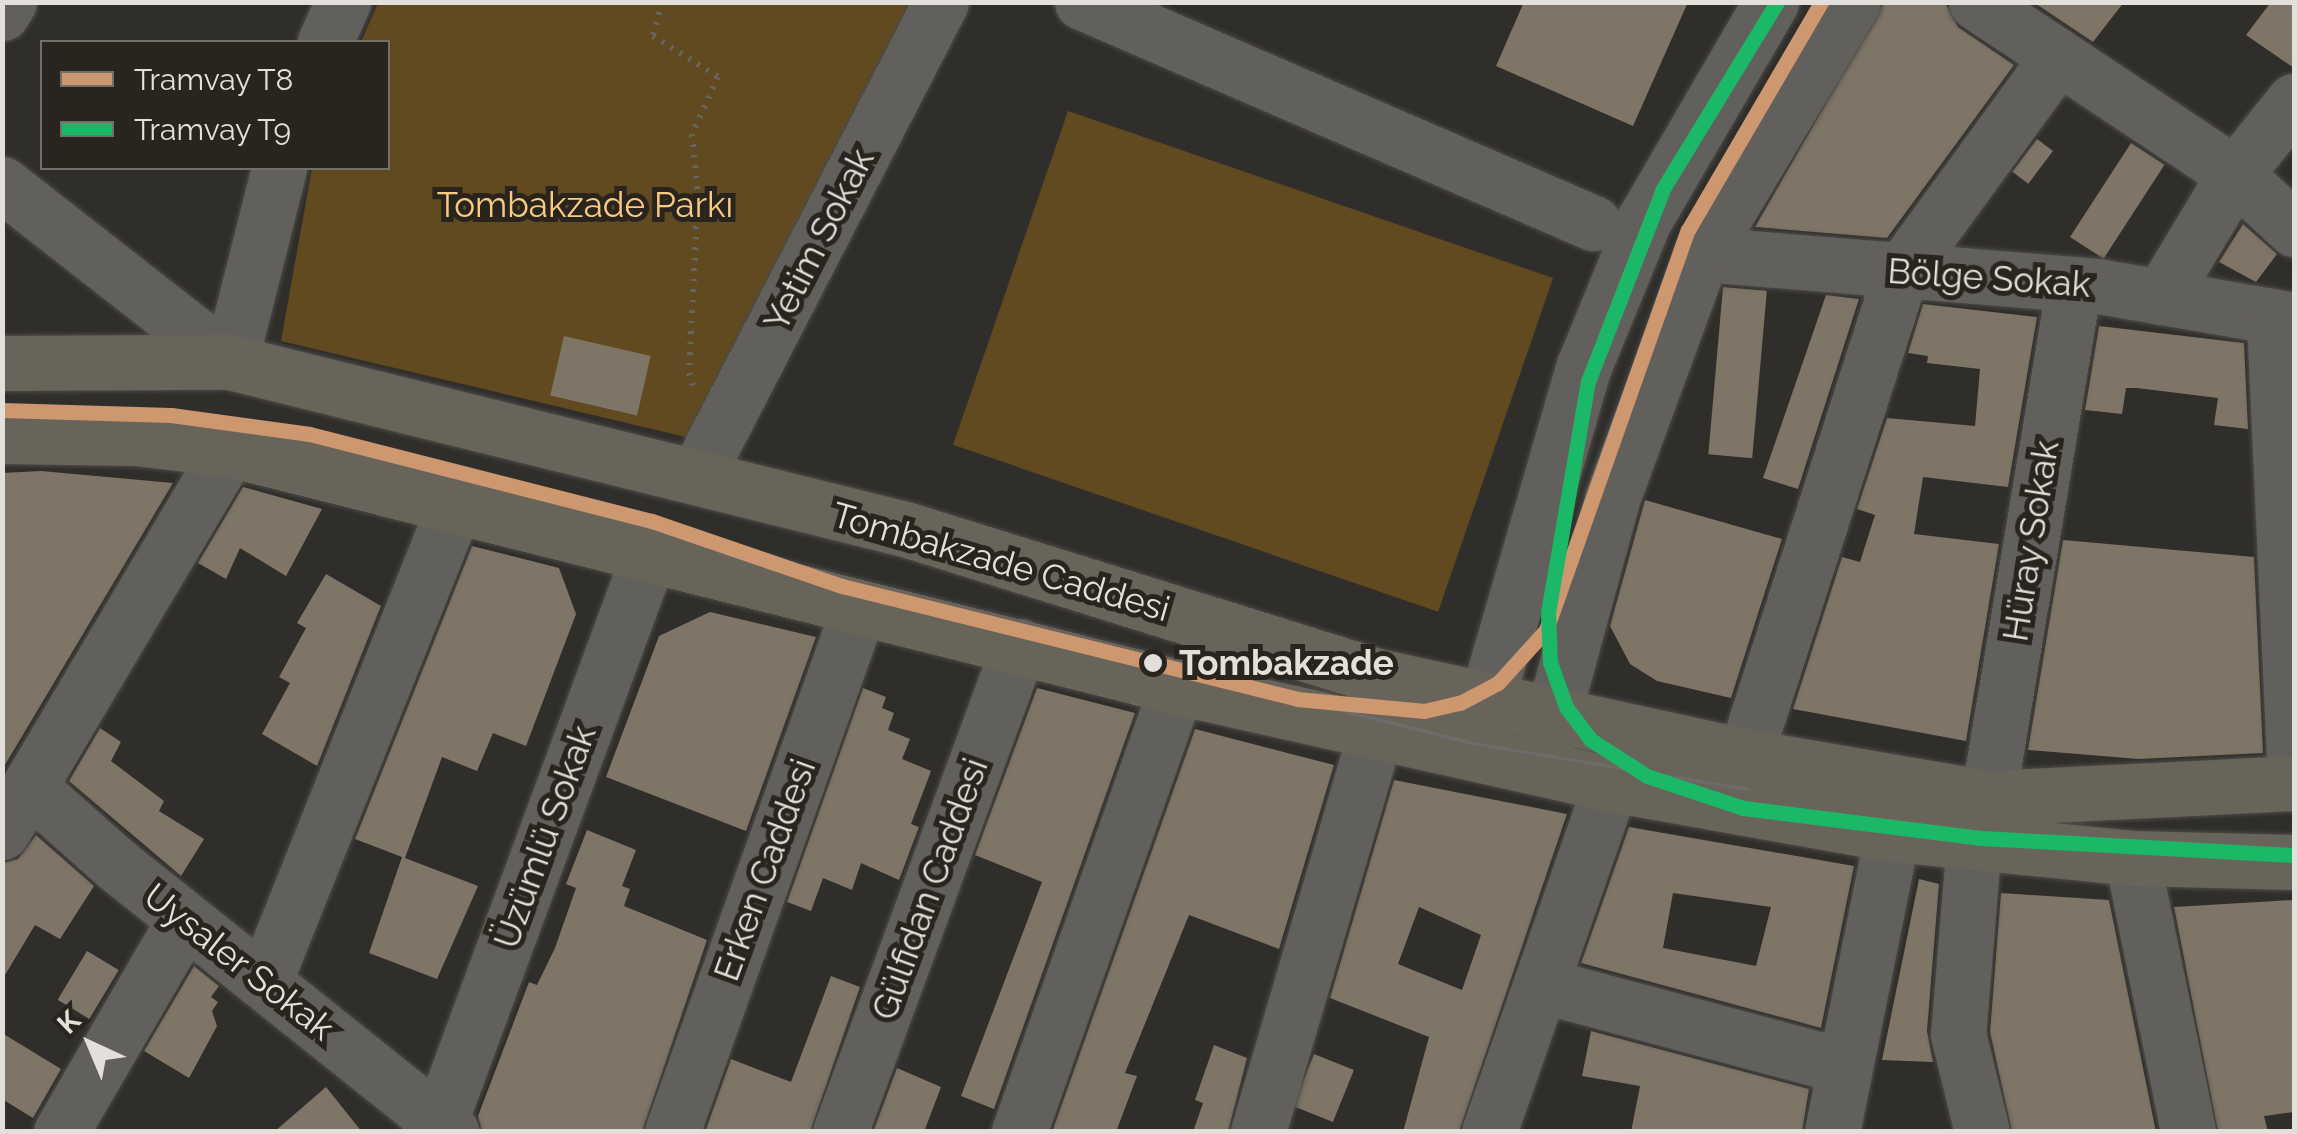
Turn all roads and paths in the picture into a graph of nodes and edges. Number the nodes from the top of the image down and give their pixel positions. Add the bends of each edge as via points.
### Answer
1 (9, 2) edge
2 (343, 2) edge
3 (662, 2) edge
4 (941, 2) edge
5 (1082, 2) edge
6 (1771, 2) edge
7 (1853, 2) edge
8 (1976, 2) edge
9 (2, 13) edge
10 (326, 40) edge
11 (2058, 57) junction
12 (2294, 101) edge
13 (278, 170) edge
14 (2235, 174) junction
15 (2, 184) edge
16 (1593, 223) dead end
17 (2294, 229) edge
18 (1702, 254) junction
19 (1901, 272) junction
20 (2074, 284) junction
21 (2161, 297) junction
22 (2284, 319) edge
23 (230, 362) junction
24 (2, 363) edge
25 (2, 436) edge
26 (229, 449) junction
27 (705, 461) junction
28 (456, 502) junction
29 (650, 552) junction
30 (859, 608) junction
31 (1019, 646) junction
32 (1177, 687) junction
33 (1484, 698) junction
34 (1556, 712) junction
35 (1375, 735) junction
36 (2294, 755) edge
37 (1745, 756) junction
38 (1478, 758) junction
39 (1532, 769) junction
40 (1611, 784) junction
41 (2294, 784) edge
42 (16, 810) edge
43 (1981, 820) junction
44 (1892, 834) junction
45 (2132, 858) junction
46 (2294, 862) edge
47 (185, 919) junction
48 (264, 982) junction
49 (1541, 985) junction
50 (1844, 1066) junction
51 (440, 1128) edge
52 (61, 1132) edge
53 (672, 1132) edge
54 (840, 1132) edge
55 (1019, 1132) edge
56 (1258, 1132) edge
57 (1489, 1132) edge
58 (1832, 1132) edge
59 (1982, 1132) edge
60 (2188, 1132) edge

1 - 9 street
2 - 10 street
3 - 27 path via 653,36 718,78 692,134 698,194 688,373
4 - 27 street, Yetim Sokak
5 - 16 street
6 - 33 street via 1643,222 1584,366
7 - 18 street
8 - 11 street
11 - 14 street
11 - 19 street
12 - 14 street
13 - 23 street
14 - 17 street
14 - 21 street
15 - 23 street
18 - 19 street, Bölge Sokak
18 - 34 street via 1612,499
19 - 20 street, Bölge Sokak
19 - 37 street
20 - 21 street, Bölge Sokak
20 - 43 street, Hüray Sokak
21 - 22 street, Bölge Sokak
22 - 36 street
23 - 24 main road, Tombakzade Caddesi
23 - 27 main road, Tombakzade Caddesi
25 - 26 main road, Tombakzade Caddesi via 135,438
26 - 28 main road, Tombakzade Caddesi
26 - 42 street
27 - 33 main road, Tombakzade Caddesi via 1377,676
28 - 29 main road, Tombakzade Caddesi
28 - 48 street
29 - 30 main road, Tombakzade Caddesi
29 - 51 street, Üzümlü Sokak
30 - 31 main road, Tombakzade Caddesi
30 - 53 street, Erken Caddesi
31 - 32 main road, Tombakzade Caddesi
31 - 54 street, Gülfidan Caddesi
32 - 35 main road, Tombakzade Caddesi
32 - 55 street
33 - 34 main road, Tombakzade Caddesi
33 - 38 street via 1472,744
34 - 37 main road, Tombakzade Caddesi
34 - 39 street via 1546,754
35 - 38 main road, Tombakzade Caddesi
35 - 56 street
37 - 43 main road, Tombakzade Caddesi
38 - 39 main road, Tombakzade Caddesi
39 - 40 main road, Tombakzade Caddesi
40 - 44 main road, Tombakzade Caddesi
40 - 49 street
41 - 43 main road, Tombakzade Caddesi
42 - 47 street, Uysaler Sokak
43 - 44 main road, Tombakzade Caddesi
43 - 45 main road, Tombakzade Caddesi
43 - 59 street, Hüray Sokak via 1958,1034
44 - 50 street
45 - 46 main road, Tombakzade Caddesi
45 - 60 street
47 - 48 street, Uysaler Sokak
47 - 52 street
48 - 51 street, Uysaler Sokak
49 - 50 street
49 - 57 street
50 - 58 street

